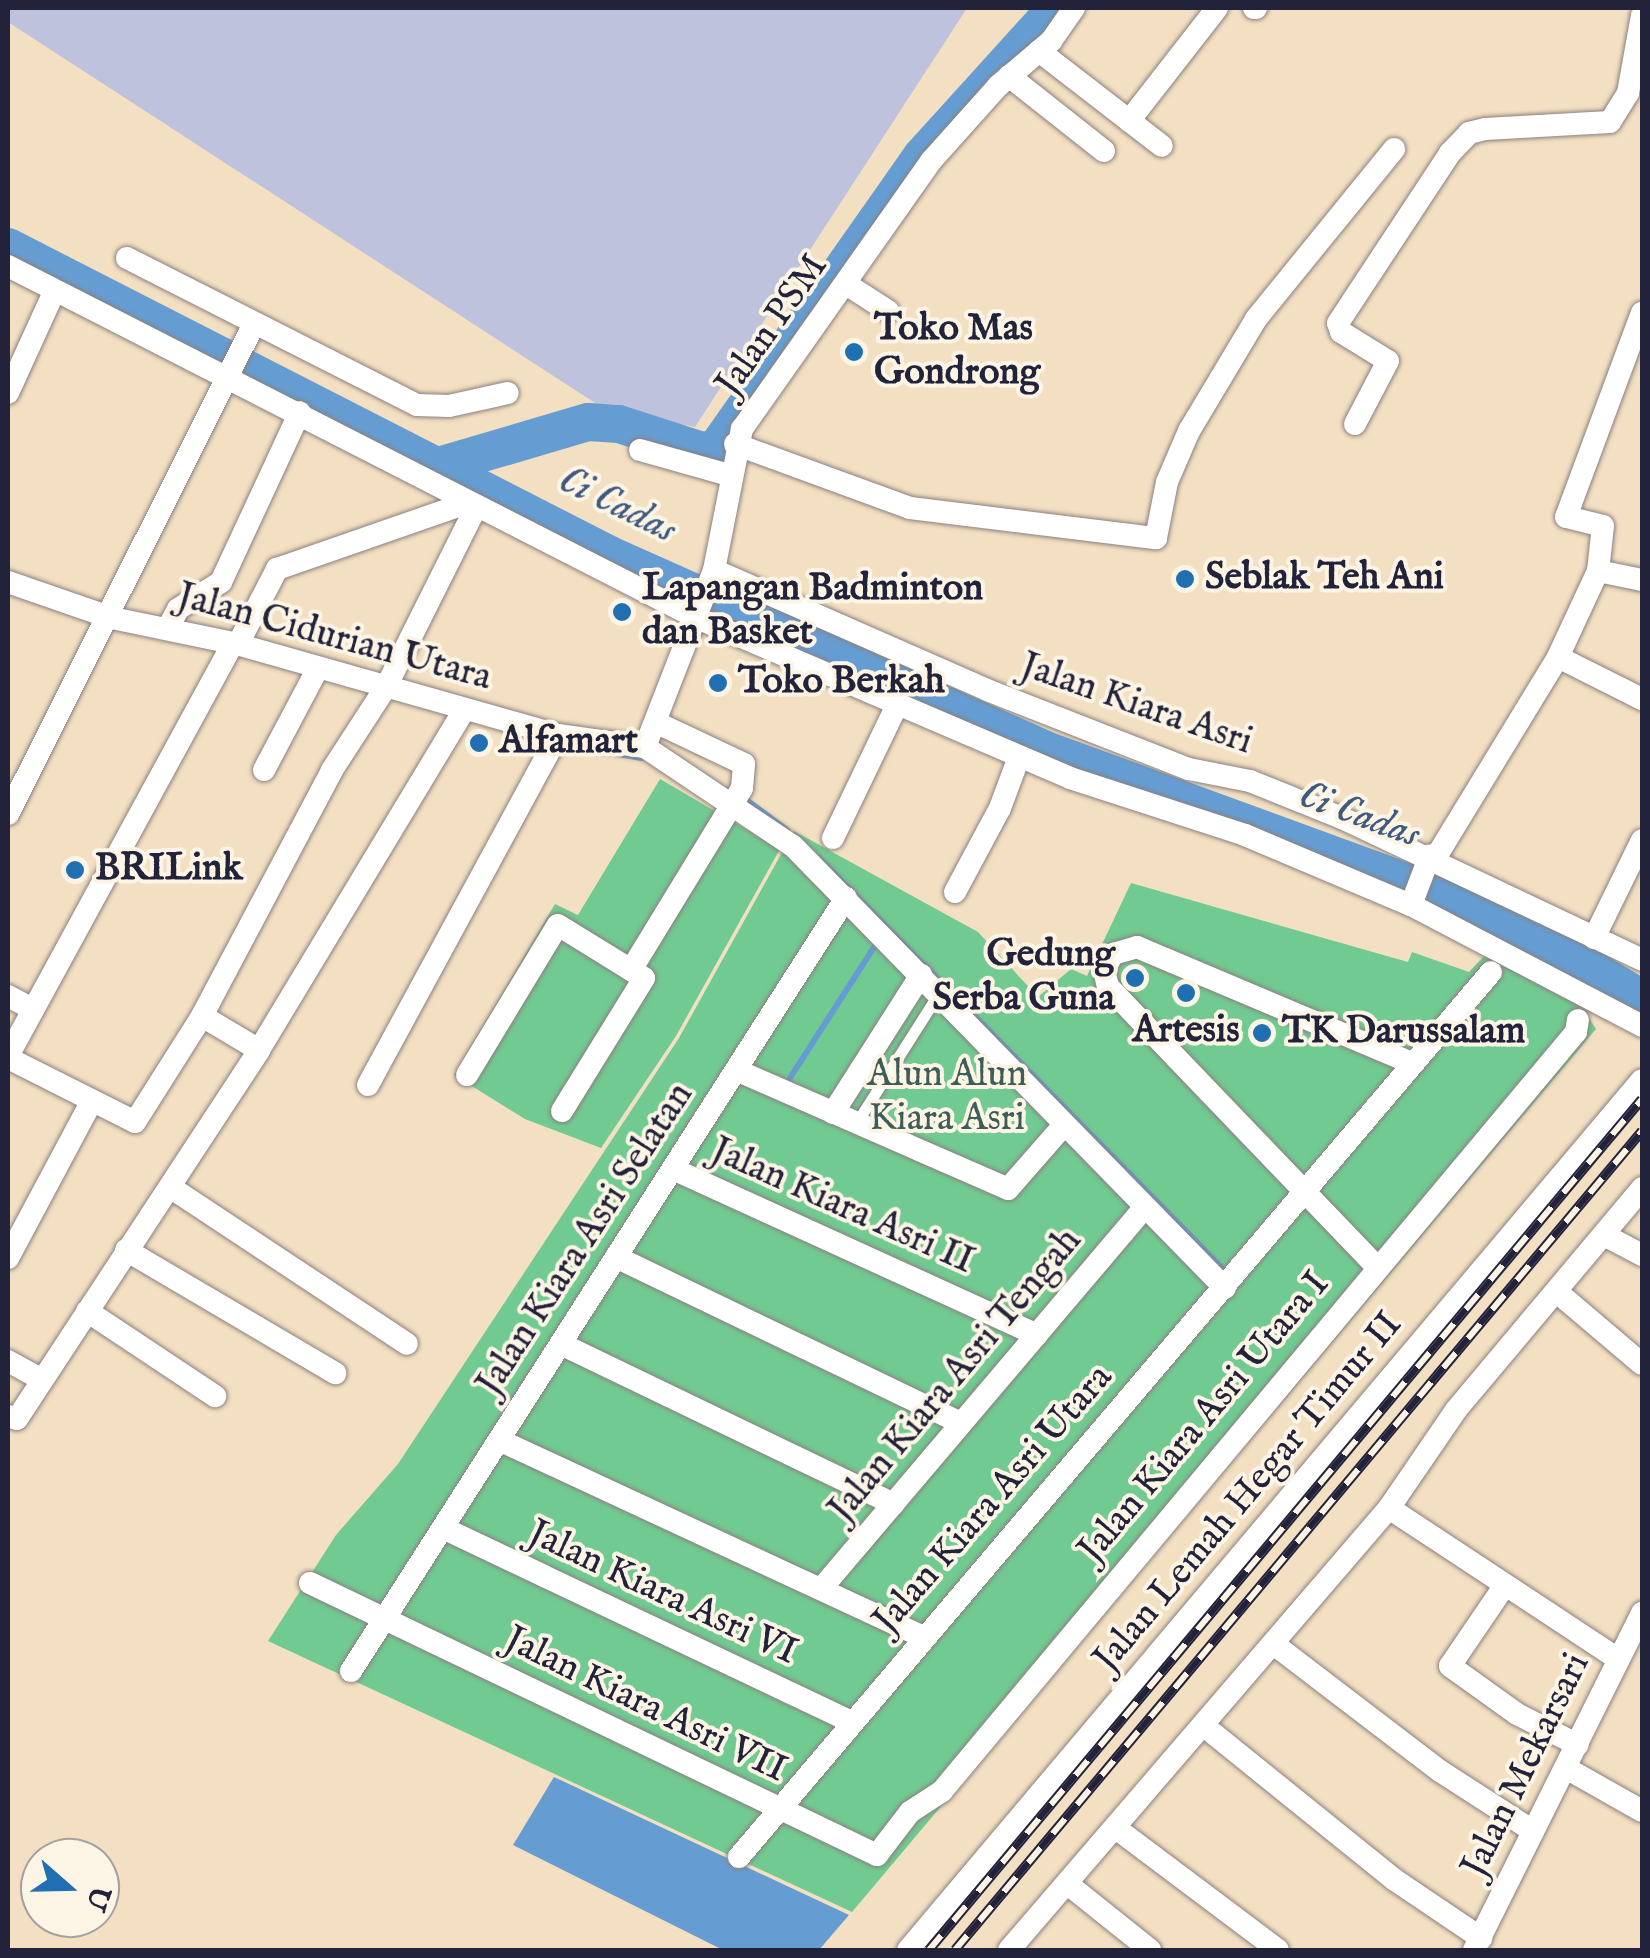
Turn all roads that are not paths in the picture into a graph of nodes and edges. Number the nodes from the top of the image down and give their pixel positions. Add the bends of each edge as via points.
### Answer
1 (1074, 8) edge
2 (1217, 8) edge
3 (1642, 15) edge
4 (1038, 52) junction
5 (1009, 76) junction
6 (1635, 96) edge
7 (1129, 121) junction
8 (1162, 146) dead end
9 (1394, 149) dead end
10 (1104, 151) dead end
11 (127, 258) dead end
12 (8, 266) edge
13 (846, 284) junction
14 (54, 292) junction
15 (888, 311) dead end
16 (1642, 313) edge
17 (250, 332) junction
18 (230, 371) junction
19 (508, 393) dead end
20 (8, 394) edge
21 (300, 412) junction
22 (1355, 424) dead end
23 (735, 444) junction
24 (640, 450) dead end
25 (729, 475) junction
26 (471, 505) junction
27 (1598, 571) junction
28 (712, 576) junction
29 (1642, 580) edge
30 (8, 582) edge
31 (698, 615) junction
32 (112, 618) junction
33 (168, 628) junction
34 (236, 643) junction
35 (1558, 656) junction
36 (318, 668) junction
37 (386, 687) junction
38 (1642, 699) edge
39 (897, 704) junction
40 (464, 710) junction
41 (655, 722) junction
42 (558, 735) junction
43 (645, 748) junction
44 (1019, 757) junction
45 (264, 770) dead end
46 (733, 802) junction
47 (8, 814) edge
48 (833, 838) dead end
49 (1642, 840) edge
50 (1430, 860) junction
51 (955, 892) dead end
52 (846, 898) junction
53 (1412, 903) junction
54 (1594, 938) junction
55 (1642, 960) edge
56 (631, 970) junction
57 (1491, 972) dead end
58 (921, 974) junction
59 (940, 993) junction
60 (8, 996) edge
61 (31, 1008) junction
62 (202, 1016) junction
63 (1578, 1020) dead end
64 (1642, 1026) edge
65 (259, 1050) junction
66 (8, 1057) edge
67 (1412, 1063) junction
68 (736, 1070) junction
69 (468, 1074) dead end
70 (1642, 1080) edge
71 (368, 1084) dead end
72 (92, 1101) junction
73 (562, 1111) dead end
74 (833, 1113) junction
75 (857, 1122) junction
76 (1064, 1125) junction
77 (672, 1168) junction
78 (170, 1187) junction
79 (1642, 1188) edge
80 (1301, 1190) junction
81 (1144, 1208) junction
82 (1604, 1235) junction
83 (126, 1250) junction
84 (1642, 1255) edge
85 (616, 1257) junction
86 (8, 1258) edge
87 (1376, 1266) junction
88 (1224, 1288) junction
89 (1558, 1292) junction
90 (87, 1310) junction
91 (1036, 1334) junction
92 (407, 1344) dead end
93 (561, 1344) junction
94 (8, 1361) edge
95 (1642, 1364) edge
96 (335, 1373) dead end
97 (42, 1380) junction
98 (215, 1396) dead end
99 (8, 1416) edge
100 (962, 1424) junction
101 (499, 1440) junction
102 (893, 1504) junction
103 (1389, 1508) junction
104 (443, 1528) junction
105 (310, 1583) dead end
106 (1502, 1588) junction
107 (821, 1590) junction
108 (1642, 1613) edge
109 (384, 1620) junction
110 (922, 1636) junction
111 (1275, 1645) junction
112 (1618, 1660) junction
113 (351, 1671) dead end
114 (851, 1722) junction
115 (1204, 1726) junction
116 (1578, 1745) junction
117 (1566, 1768) junction
118 (779, 1808) junction
119 (1642, 1811) edge
120 (1534, 1832) junction
121 (1125, 1835) junction
122 (876, 1855) joint
123 (740, 1856) dead end
124 (1078, 1892) junction
125 (1478, 1944) edge
126 (1013, 1947) edge
127 (908, 1950) edge
128 (1150, 1950) edge
129 (1278, 1950) edge

1 - 4 street, Jalan PSM
2 - 7 street
3 - 6 street
4 - 5 street, Jalan PSM
4 - 7 street
5 - 10 street
5 - 13 street, Jalan PSM via 931,161
6 - 22 street via 1610,122 1485,129 1469,133 1450,153 1338,322 1340,332 1388,361
7 - 8 street
9 - 23 street via 1256,319 1189,431 1167,482 1156,538 910,508
11 - 17 street
12 - 14 street
13 - 15 street
13 - 23 street, Jalan PSM
14 - 18 street
14 - 20 street
16 - 27 street via 1566,516 1602,526
17 - 18 street
17 - 19 street via 417,404 449,406
18 - 21 street
18 - 32 street
21 - 26 street
21 - 33 street via 221,582 178,610
23 - 25 street, Jalan PSM
24 - 25 street
25 - 28 street, Jalan PSM
26 - 31 street
26 - 34 street via 277,569
26 - 37 street
27 - 29 street
27 - 35 street
28 - 31 street, Jalan PSM
28 - 50 street, Jalan Kiara Asri via 1189,768 1250,782
30 - 32 street, Jalan Cidurian Utara
31 - 39 street
31 - 41 street, Jalan PSM
32 - 33 street, Jalan Cidurian Utara
32 - 47 street
33 - 34 street, Jalan Cidurian Utara
34 - 36 street, Jalan Cidurian Utara
34 - 61 street
35 - 38 street
35 - 50 street
36 - 37 street, Jalan Cidurian Utara
36 - 45 street
37 - 40 street, Jalan Cidurian Utara
37 - 62 street via 332,770
39 - 44 street
39 - 48 street
40 - 42 street, Jalan Cidurian Utara
40 - 65 street
41 - 43 street, Jalan PSM
41 - 46 street via 748,768
42 - 43 street, Jalan Cidurian Utara
42 - 71 street
43 - 46 street
44 - 51 street
44 - 53 street via 1246,835
46 - 52 street via 793,846
46 - 56 street
49 - 54 street
50 - 53 street
50 - 54 street, Jalan Kiara Asri
52 - 58 street
52 - 68 street, Jalan Kiara Asri Selatan
53 - 64 street
54 - 55 street, Jalan Kiara Asri
56 - 69 street via 558,925
56 - 73 street via 644,978
57 - 67 street, Jalan Kiara Asri Utara
58 - 59 street
58 - 74 street
59 - 75 lane
59 - 76 street
60 - 61 street
61 - 66 street
62 - 65 street
62 - 72 street via 139,1120
63 - 87 street, Jalan Kiara Asri Utara I via 1576,1032
65 - 78 street
66 - 72 street
67 - 80 street, Jalan Kiara Asri Utara
67 - 80 street via 1137,947 1113,954 1104,970 1108,988
68 - 74 street
68 - 77 street, Jalan Kiara Asri Selatan
70 - 127 street, Jalan Lemah Hegar Timur II
72 - 86 street
74 - 75 street
75 - 76 street via 1008,1190
76 - 81 street
77 - 85 street, Jalan Kiara Asri Selatan
77 - 91 street, Jalan Kiara Asri II
78 - 83 street
78 - 92 street
79 - 82 street
80 - 87 street
80 - 88 street, Jalan Kiara Asri Utara
81 - 88 street
81 - 91 street, Jalan Kiara Asri Tengah
82 - 84 street
82 - 89 street
83 - 90 street
83 - 96 street
85 - 93 street, Jalan Kiara Asri Selatan
85 - 100 street
87 - 122 street, Jalan Kiara Asri Utara I via 942,1791 910,1812
88 - 110 street, Jalan Kiara Asri Utara
89 - 95 street
89 - 103 street via 1456,1410
90 - 97 street
90 - 98 street
91 - 100 street, Jalan Kiara Asri Tengah
93 - 101 street, Jalan Kiara Asri Selatan
93 - 102 street
94 - 97 street
97 - 99 street via 17,1419
100 - 102 street, Jalan Kiara Asri Tengah
101 - 104 street, Jalan Kiara Asri Selatan
101 - 107 street
102 - 107 street, Jalan Kiara Asri Tengah
103 - 106 street
103 - 111 street
104 - 109 street, Jalan Kiara Asri Selatan
104 - 114 street, Jalan Kiara Asri VI
105 - 109 street, Jalan Kiara Asri VII
106 - 112 street
106 - 116 street via 1450,1666 1517,1714
107 - 110 street
108 - 112 street, Jalan Mekarsari
109 - 113 street, Jalan Kiara Asri Selatan
109 - 118 street, Jalan Kiara Asri VII
110 - 114 street, Jalan Kiara Asri Utara
111 - 115 street
111 - 120 street
112 - 116 street, Jalan Mekarsari
114 - 118 street, Jalan Kiara Asri Utara
115 - 121 street
115 - 125 street
116 - 117 street, Jalan Mekarsari
117 - 119 street
117 - 120 street, Jalan Mekarsari
118 - 122 street, Jalan Kiara Asri VII
118 - 123 street, Jalan Kiara Asri Utara
120 - 125 street, Jalan Mekarsari
121 - 124 street
121 - 129 street
124 - 126 street
124 - 128 street

